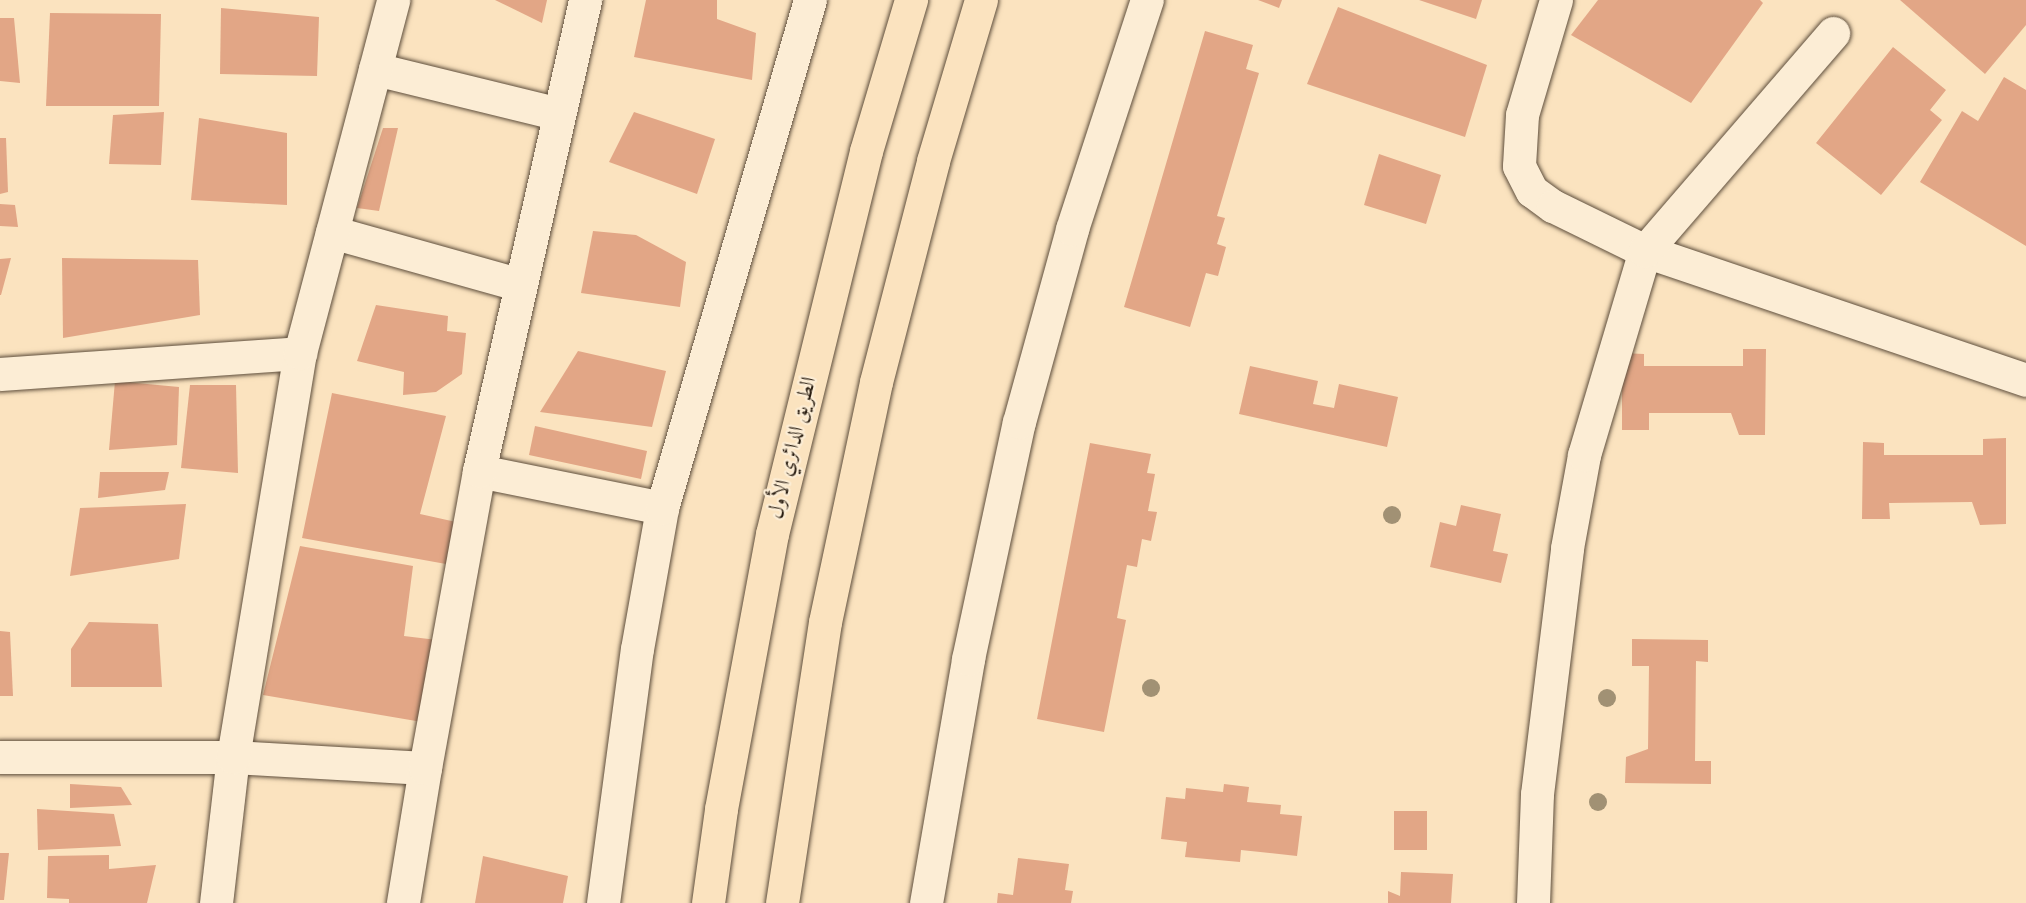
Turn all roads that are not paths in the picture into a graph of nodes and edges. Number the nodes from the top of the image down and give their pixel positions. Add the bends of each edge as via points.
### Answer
1 (393, 0) edge
2 (585, 0) edge
3 (810, 0) edge
4 (911, 0) edge
5 (981, 0) edge
6 (1147, 0) edge
7 (1556, 0) edge
8 (1833, 33) dead end
9 (375, 69) junction
10 (559, 114) junction
11 (332, 232) junction
12 (1645, 251) junction
13 (520, 285) junction
14 (300, 353) junction
15 (0, 374) edge
16 (2026, 380) edge
17 (478, 471) junction
18 (663, 508) junction
19 (0, 757) edge
20 (233, 757) junction
21 (424, 768) junction
22 (216, 903) edge
23 (403, 903) edge
24 (603, 903) edge
25 (708, 903) edge
26 (782, 903) edge
27 (926, 903) edge
28 (1533, 903) edge

1 - 9 street
2 - 10 street
3 - 18 street
4 - 25 main road, الطريق الدائري الأول via 866,151 772,534 721,809
5 - 26 main road via 933,161 876,382 825,622
6 - 27 street via 1072,229 1019,422 968,659
7 - 12 street via 1522,115 1519,166 1532,191 1553,206
8 - 12 street
9 - 10 street
9 - 11 street
10 - 13 street
11 - 13 street
11 - 14 street
12 - 16 street
12 - 28 street via 1584,455 1567,548 1537,794
13 - 17 street
14 - 15 street
14 - 20 street
17 - 18 street
17 - 21 street
18 - 24 street via 637,650
19 - 20 street
20 - 21 street
20 - 22 street
21 - 23 street

